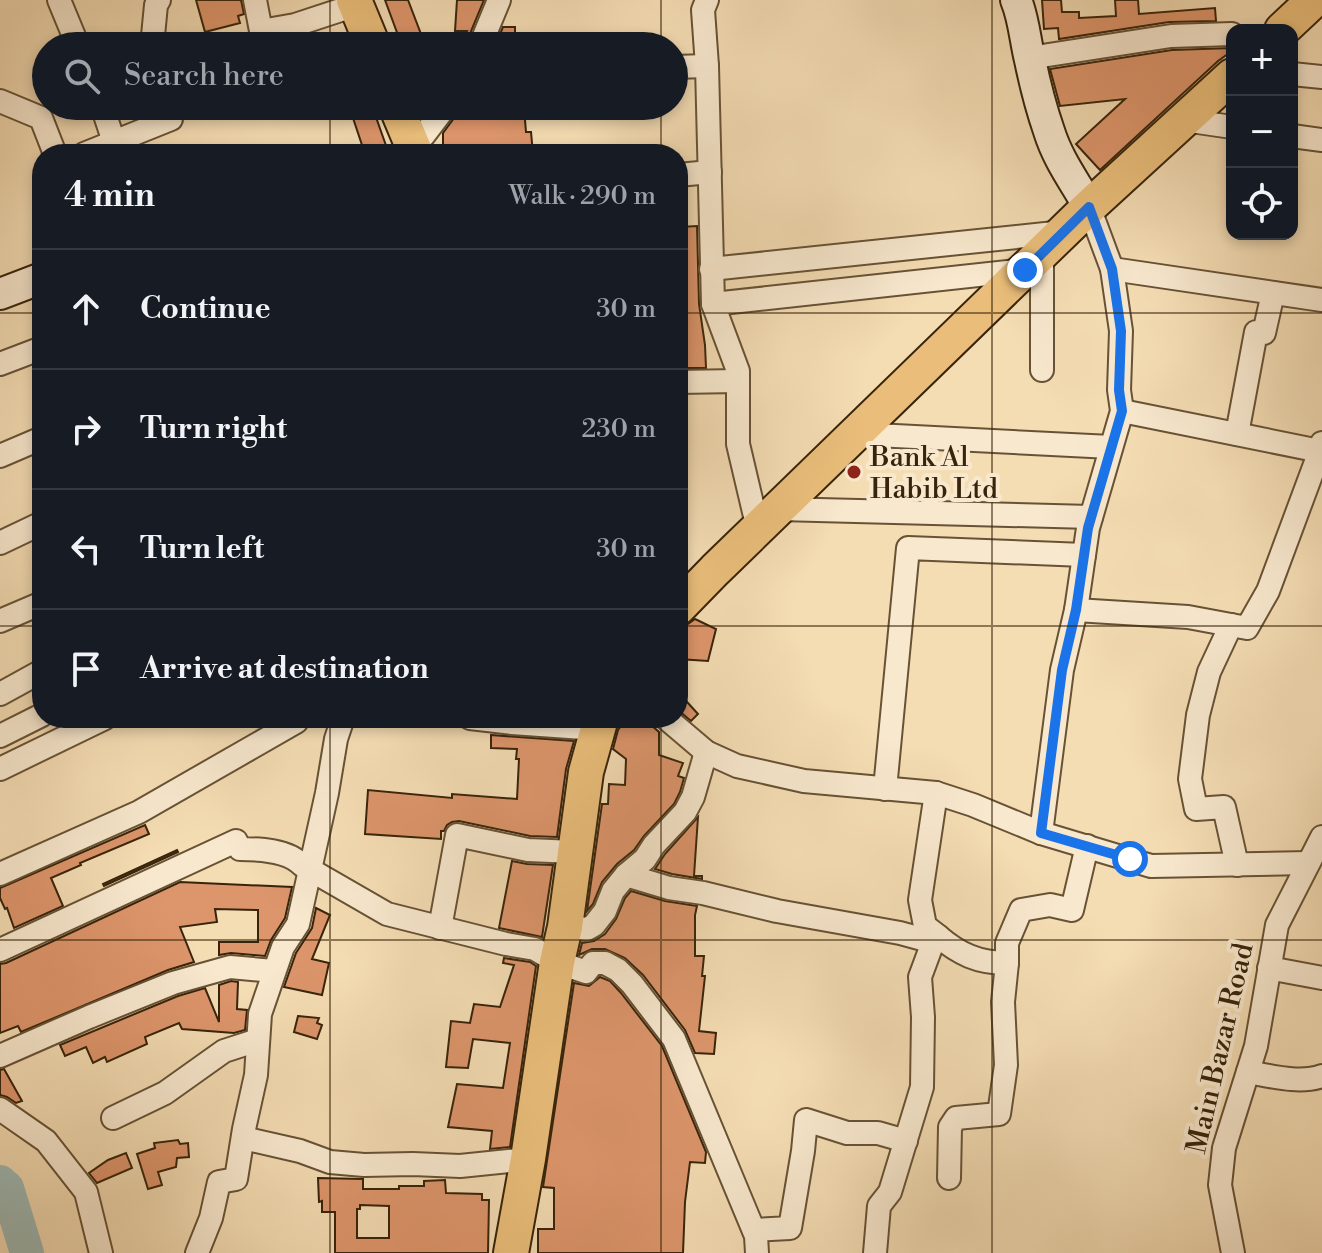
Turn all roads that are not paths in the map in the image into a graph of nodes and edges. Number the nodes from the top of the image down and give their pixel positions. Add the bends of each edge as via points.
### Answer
1 (59, 0) edge
2 (159, 0) edge
3 (255, 0) edge
4 (499, 0) edge
5 (707, 0) edge
6 (1016, 0) edge
7 (355, 3) edge
8 (72, 32) edge
9 (153, 32) edge
10 (367, 32) edge
11 (486, 32) edge
12 (1226, 34) edge
13 (1029, 58) junction
14 (707, 66) junction
15 (688, 67) edge
16 (1298, 75) edge
17 (1322, 77) edge
18 (1226, 82) edge
19 (0, 101) edge
20 (32, 114) edge
21 (42, 120) edge
22 (107, 120) edge
23 (169, 120) edge
24 (402, 120) edge
25 (436, 120) edge
26 (1184, 120) junction
27 (1226, 126) edge
28 (1298, 137) edge
29 (1322, 140) edge
30 (114, 142) junction
31 (51, 144) edge
32 (109, 144) edge
33 (412, 144) edge
34 (420, 144) edge
35 (710, 172) junction
36 (688, 174) edge
37 (1089, 207) junction
38 (1044, 251) junction
39 (711, 269) junction
40 (1112, 269) junction
41 (32, 282) edge
42 (1273, 293) junction
43 (0, 294) edge
44 (1322, 300) edge
45 (713, 304) junction
46 (32, 352) edge
47 (0, 364) edge
48 (1042, 370) dead end
49 (738, 381) junction
50 (688, 382) edge
51 (1122, 411) junction
52 (856, 434) junction
53 (1237, 434) junction
54 (32, 442) edge
55 (1111, 447) junction
56 (1321, 447) edge
57 (0, 456) edge
58 (1091, 517) junction
59 (769, 519) junction
60 (32, 528) edge
61 (0, 543) edge
62 (1084, 555) junction
63 (688, 598) edge
64 (32, 607) edge
65 (1076, 610) junction
66 (0, 621) edge
67 (1231, 625) junction
68 (32, 676) edge
69 (0, 694) edge
70 (32, 720) edge
71 (84, 728) edge
72 (286, 728) edge
73 (340, 728) edge
74 (598, 728) edge
75 (678, 728) edge
76 (0, 736) edge
77 (706, 752) junction
78 (0, 769) edge
79 (885, 789) junction
80 (936, 793) junction
81 (1041, 833) junction
82 (1322, 837) edge
83 (1087, 846) junction
84 (574, 852) junction
85 (1308, 863) junction
86 (1237, 865) junction
87 (310, 870) junction
88 (0, 874) edge
89 (626, 875) junction
90 (565, 927) junction
91 (440, 928) junction
92 (935, 939) junction
93 (0, 950) edge
94 (557, 962) junction
95 (1007, 963) junction
96 (1269, 968) junction
97 (274, 971) junction
98 (1322, 978) edge
99 (258, 1040) junction
100 (0, 1056) edge
101 (1248, 1072) junction
102 (1322, 1076) edge
103 (0, 1109) edge
104 (113, 1118) dead end
105 (243, 1138) junction
106 (906, 1141) junction
107 (528, 1159) junction
108 (949, 1178) dead end
109 (754, 1230) junction
110 (101, 1253) edge
111 (197, 1253) edge
112 (511, 1253) edge
113 (757, 1253) edge
114 (875, 1253) edge
115 (1233, 1253) edge

1 - 8 street
2 - 9 street
3 - 7 street via 261,31
4 - 11 street
5 - 14 street
6 - 13 main road
7 - 10 main road
12 - 13 street via 1171,36
13 - 37 main road via 1049,134
14 - 15 street
14 - 35 street
16 - 17 street
18 - 26 main road
19 - 20 street
21 - 31 street
22 - 30 street
23 - 30 street
24 - 33 main road
25 - 34 street
26 - 27 street
26 - 37 main road
28 - 29 street
30 - 32 street
35 - 36 street
35 - 39 street
37 - 38 main road
37 - 40 street
38 - 39 street
38 - 45 street
38 - 48 street
38 - 52 main road
39 - 45 street
40 - 42 street
40 - 51 street via 1121,331
41 - 43 main road
42 - 44 street
42 - 53 street via 1264,333 1256,332
45 - 49 street
46 - 47 street
49 - 50 street
49 - 59 street via 738,444
51 - 53 street
51 - 55 street
52 - 55 street
52 - 59 main road
53 - 56 street
54 - 57 street
55 - 58 street
56 - 67 street via 1268,591 1247,628
58 - 59 street
58 - 62 street
59 - 63 main road
60 - 61 street
62 - 65 street
62 - 79 street via 908,548
64 - 66 street
65 - 67 street
65 - 81 street via 1062,670
67 - 86 street via 1209,672 1190,779 1196,809 1224,807
68 - 69 street
70 - 76 street
71 - 78 street
72 - 88 street via 139,812
73 - 87 street
74 - 84 main road
75 - 77 street
77 - 79 street via 737,766 804,781
77 - 89 street via 685,812
79 - 80 street
80 - 81 street
80 - 92 street via 920,900 925,926
81 - 83 street
82 - 85 street, Main Bazar Road
83 - 86 street via 1151,866
83 - 95 street via 1072,910 1050,905 1021,910 1007,943
84 - 90 main road
84 - 91 street via 528,850 457,835
85 - 86 street
85 - 96 street, Main Bazar Road via 1277,925
87 - 91 street via 387,914
87 - 93 street via 295,857 240,849 236,841
87 - 97 street via 298,924
89 - 90 street via 594,925
89 - 92 street via 777,911
90 - 94 main road
91 - 94 street via 535,949
92 - 95 street via 989,963
92 - 106 street via 920,977 922,1087
94 - 107 main road
94 - 109 street via 586,972 593,963 618,970 674,1039
95 - 108 street via 1006,1065 999,1114 956,1118 950,1127
96 - 98 street
96 - 101 street, Main Bazar Road
97 - 99 street
97 - 100 street via 230,967 173,983
99 - 104 street via 224,1051 165,1093
99 - 105 street
101 - 102 street via 1287,1079
101 - 115 street, Main Bazar Road via 1224,1148 1220,1185
103 - 110 street via 46,1141 86,1192
105 - 107 street via 330,1162 364,1165 460,1166
105 - 111 street via 236,1179 219,1182
106 - 109 street via 878,1133 847,1133 806,1120 790,1228
106 - 114 street via 890,1192 879,1206
107 - 112 main road
109 - 113 street

